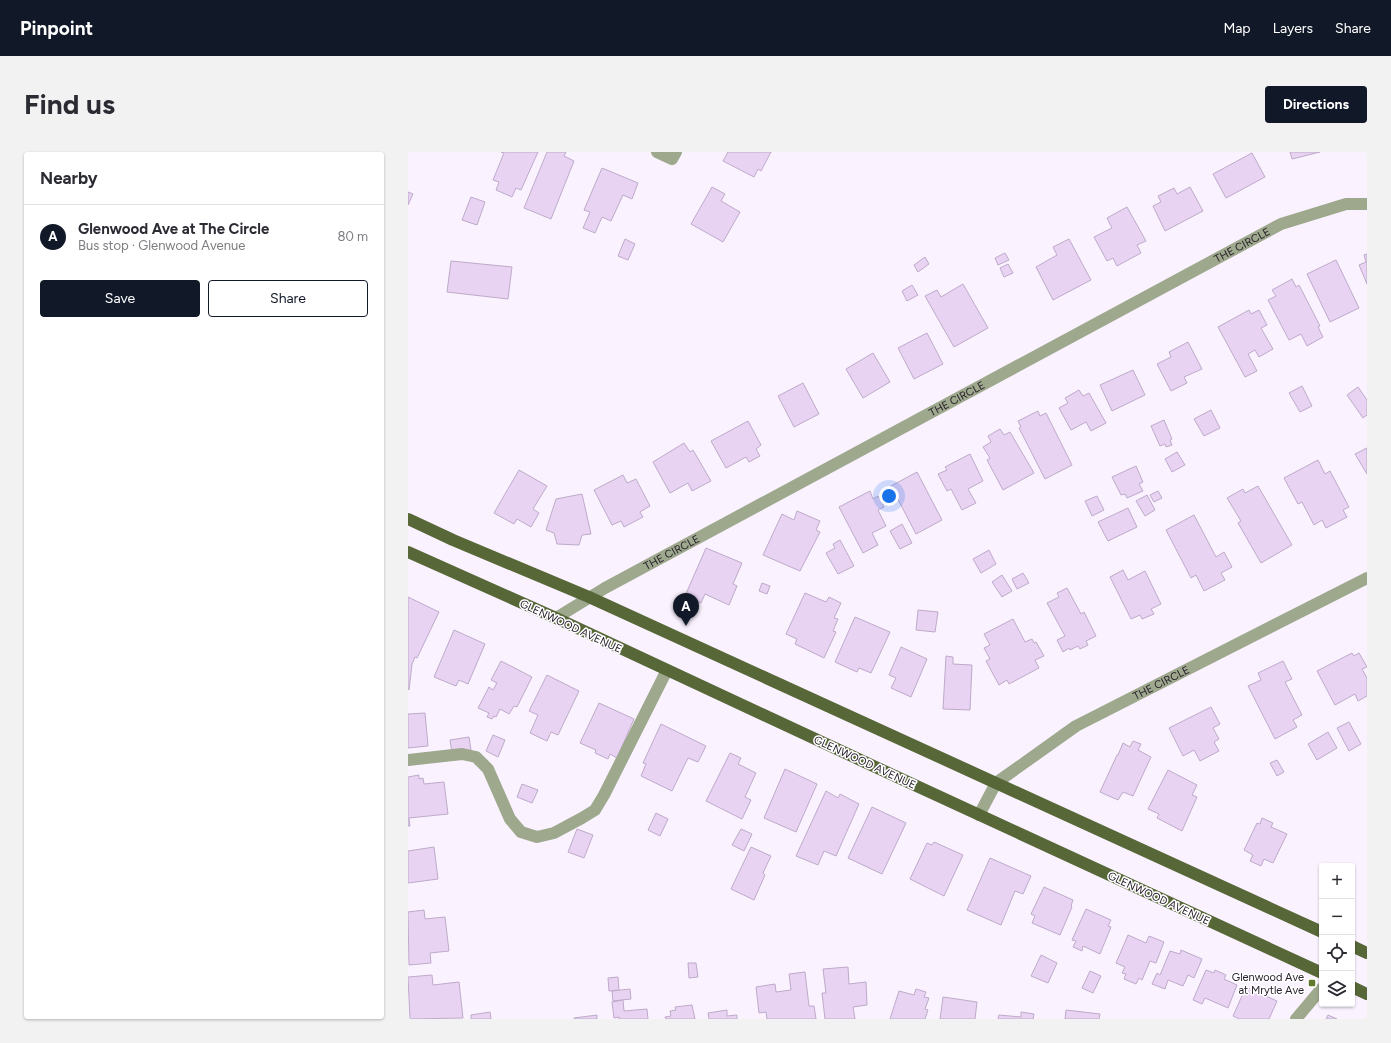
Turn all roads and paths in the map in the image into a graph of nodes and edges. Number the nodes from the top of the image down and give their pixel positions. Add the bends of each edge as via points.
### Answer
1 (657, 152) edge
2 (674, 155) edge
3 (1367, 204) edge
4 (408, 519) edge
5 (408, 552) edge
6 (1367, 578) edge
7 (588, 597) junction
8 (556, 618) junction
9 (667, 670) junction
10 (408, 760) edge
11 (996, 783) junction
12 (979, 815) junction
13 (1319, 931) edge
14 (1355, 947) edge
15 (1367, 952) edge
16 (1319, 972) edge
17 (1355, 988) edge
18 (1319, 992) edge
19 (1367, 994) edge
20 (1296, 1019) edge

1 - 2 street
3 - 7 street, THE CIRCLE via 1346,204 1281,224
4 - 7 main road
5 - 8 main road, GLENWOOD AVENUE
6 - 11 street, THE CIRCLE via 1076,726
7 - 8 street, THE CIRCLE
7 - 11 main road
8 - 9 main road, GLENWOOD AVENUE
9 - 10 street via 595,810 554,833 537,837 521,832 510,819 488,769 476,758 462,754
9 - 12 main road, GLENWOOD AVENUE
11 - 12 street, THE CIRCLE
11 - 13 main road
12 - 16 main road, GLENWOOD AVENUE
14 - 15 main road
17 - 19 main road
18 - 20 street

